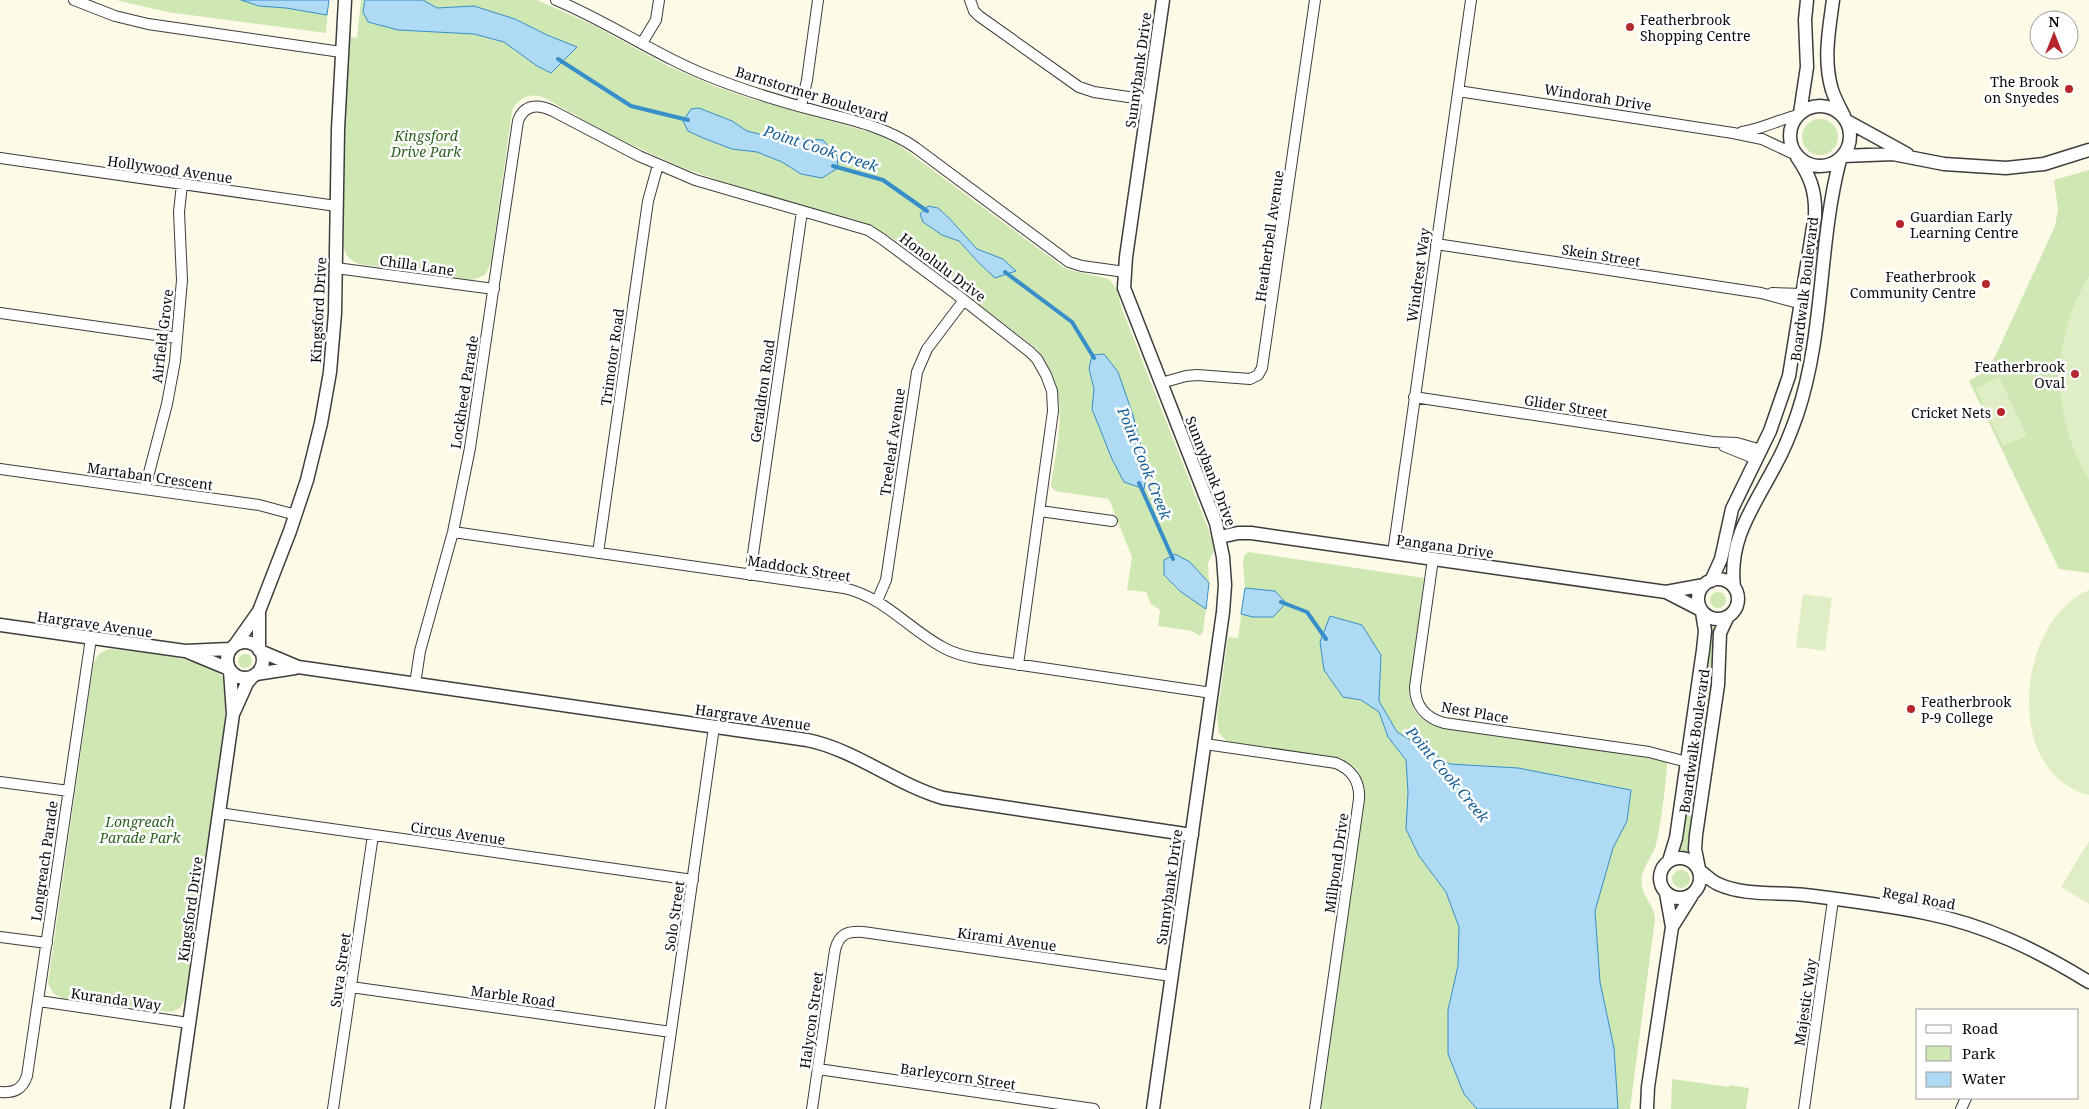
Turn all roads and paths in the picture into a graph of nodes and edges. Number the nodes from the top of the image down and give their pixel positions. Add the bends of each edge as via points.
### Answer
1 (74, 0) edge
2 (345, 0) edge
3 (556, 0) edge
4 (659, 0) edge
5 (818, 0) edge
6 (970, 0) edge
7 (1163, 0) edge
8 (1316, 0) edge
9 (1471, 0) edge
10 (1807, 0) edge
11 (1834, 0) edge
12 (642, 43) junction
13 (341, 52) junction
14 (1458, 91) junction
15 (1149, 100) junction
16 (532, 106) joint
17 (801, 106) junction
18 (1799, 114) junction
19 (1846, 120) junction
20 (1734, 133) junction
21 (2089, 150) edge
22 (1796, 155) junction
23 (1911, 156) junction
24 (0, 158) edge
25 (1842, 158) junction
26 (658, 165) junction
27 (182, 184) junction
28 (336, 206) junction
29 (802, 211) junction
30 (1436, 244) junction
31 (336, 268) junction
32 (1125, 272) junction
33 (494, 289) junction
34 (1803, 299) junction
35 (964, 300) junction
36 (0, 314) edge
37 (178, 338) junction
38 (1161, 383) junction
39 (1414, 397) junction
40 (1758, 454) junction
41 (0, 468) edge
42 (145, 488) junction
43 (1040, 511) junction
44 (296, 515) junction
45 (1112, 521) dead end
46 (453, 532) junction
47 (1220, 537) junction
48 (598, 553) junction
49 (1393, 553) junction
50 (1433, 559) junction
51 (750, 575) junction
52 (1708, 583) junction
53 (1734, 587) junction
54 (1666, 592) junction
55 (878, 601) junction
56 (259, 611) junction
57 (1701, 611) junction
58 (1727, 618) junction
59 (0, 626) edge
60 (91, 638) junction
61 (233, 647) junction
62 (260, 650) junction
63 (185, 651) junction
64 (1018, 665) junction
65 (298, 668) junction
66 (230, 670) junction
67 (255, 675) junction
68 (415, 684) junction
69 (1212, 692) junction
70 (234, 714) junction
71 (714, 727) junction
72 (1205, 744) junction
73 (1688, 758) junction
74 (0, 782) edge
75 (68, 791) junction
76 (219, 813) junction
77 (373, 834) junction
78 (1192, 835) junction
79 (1669, 861) junction
80 (1699, 870) junction
81 (693, 880) junction
82 (1730, 888) junction
83 (1666, 892) junction
84 (1693, 894) junction
85 (1833, 900) junction
86 (1672, 927) junction
87 (841, 936) joint
88 (0, 937) edge
89 (47, 943) junction
90 (1171, 976) junction
91 (2089, 982) edge
92 (351, 987) junction
93 (39, 1001) junction
94 (189, 1023) junction
95 (671, 1032) junction
96 (818, 1070) junction
97 (0, 1092) edge
98 (177, 1109) edge
99 (333, 1109) edge
100 (660, 1109) edge
101 (812, 1109) edge
102 (1094, 1109) edge
103 (1153, 1109) edge
104 (1316, 1109) edge
105 (1647, 1109) edge
106 (1804, 1109) edge

1 - 13 street via 115,16 148,24
2 - 13 street, Kingsford Drive
3 - 12 street, Barnstormer Boulevard
4 - 12 street via 654,24
5 - 17 street
6 - 15 street via 979,16 1072,84 1094,92
7 - 15 street, Sunnybank Drive
8 - 38 street, Heatherbell Avenue via 1262,368 1250,379 1197,375
9 - 14 street, Windrest Way
10 - 18 street via 1807,67
11 - 19 street via 1827,44 1828,69 1832,91
12 - 17 street, Barnstormer Boulevard via 713,78
13 - 28 street, Kingsford Drive
14 - 20 street, Windorah Drive
14 - 30 street, Windrest Way
15 - 32 street, Sunnybank Drive
16 - 26 street, Honolulu Drive via 545,107
16 - 33 street, Lockheed Parade via 524,110 518,121
17 - 32 street, Barnstormer Boulevard via 894,133 1069,262
18 - 19 street via 1809,108 1828,107 1838,111
18 - 20 street, Windorah Drive via 1758,130
18 - 22 street via 1789,134
19 - 23 street
19 - 25 street via 1850,140
20 - 22 street, Windorah Drive via 1762,139
21 - 23 street via 2044,164 2006,168 1944,164
22 - 25 street via 1813,166 1822,167
22 - 34 street, Boardwalk Boulevard via 1810,178 1816,202
23 - 25 street via 1882,154
24 - 27 street, Hollywood Avenue
25 - 53 street, Boardwalk Boulevard via 1830,200 1817,329 1806,386 1789,438 1736,542
26 - 29 street, Honolulu Drive via 717,187
26 - 48 street, Trimotor Road via 648,201
27 - 28 street, Hollywood Avenue
27 - 37 street, Airfield Grove
28 - 31 street, Kingsford Drive
29 - 35 street, Honolulu Drive via 874,233
29 - 51 street, Geraldton Road
30 - 34 street, Skein Street
30 - 39 street, Windrest Way
31 - 33 street, Chilla Lane
31 - 44 street, Kingsford Drive via 336,313 327,389
32 - 38 street, Sunnybank Drive via 1124,288 1128,302
33 - 46 street, Lockheed Parade via 470,448
34 - 40 street, Boardwalk Boulevard via 1789,376
35 - 43 street, Honolulu Drive via 1030,352 1042,367 1049,384 1053,400 1052,428
35 - 55 street, Treeleaf Avenue via 926,349 917,372 887,574
36 - 37 street
37 - 42 street, Airfield Grove via 167,404
38 - 47 street, Sunnybank Drive
39 - 40 street, Glider Street via 1713,442
39 - 49 street, Windrest Way
40 - 52 street, Boardwalk Boulevard via 1732,509 1721,559
41 - 42 street, Martaban Crescent
42 - 44 street, Martaban Crescent via 268,507
43 - 45 street
43 - 64 street, Honolulu Drive
44 - 56 street, Kingsford Drive
46 - 48 street, Maddock Street
46 - 68 street, Lockheed Parade via 420,651
47 - 49 street, Pangana Drive via 1251,533
47 - 69 street, Sunnybank Drive via 1225,573 1224,597
48 - 51 street, Maddock Street
49 - 50 street, Pangana Drive
50 - 54 street, Pangana Drive
50 - 73 street, Nest Place via 1415,687 1422,711 1444,723
51 - 55 street, Maddock Street via 844,588
52 - 53 street via 1724,580
52 - 54 street, Pangana Drive
52 - 57 street via 1698,597
53 - 58 street via 1738,604
54 - 57 street, Pangana Drive
55 - 64 street, Maddock Street via 944,649 968,657
56 - 61 street, Kingsford Drive
56 - 62 street, Kingsford Drive
57 - 58 street via 1714,619
57 - 73 street, Boardwalk Boulevard via 1705,631
58 - 80 street, Boardwalk Boulevard via 1720,632 1718,685 1696,835
59 - 60 street, Hargrave Avenue
60 - 63 street, Hargrave Avenue
60 - 75 street, Longreach Parade
61 - 62 street via 248,642
61 - 63 street, Hargrave Avenue
61 - 66 street via 226,659
62 - 65 street, Hargrave Avenue
62 - 67 street via 262,663
63 - 66 street, Hargrave Avenue
64 - 69 street, Maddock Street
65 - 67 street, Hargrave Avenue
65 - 68 street, Hargrave Avenue
66 - 67 street via 241,678
66 - 70 street, Kingsford Drive
67 - 70 street, Kingsford Drive via 247,683
68 - 71 street, Hargrave Avenue
69 - 72 street, Sunnybank Drive
70 - 76 street, Kingsford Drive
71 - 78 street, Hargrave Avenue via 834,746 912,787 943,798
71 - 81 street, Solo Street
72 - 78 street, Sunnybank Drive
72 - 104 street, Millpond Drive via 1336,762 1350,772 1359,787
73 - 79 street, Boardwalk Boulevard via 1676,838
74 - 75 street
75 - 89 street, Longreach Parade
76 - 77 street, Circus Avenue
76 - 94 street, Kingsford Drive
77 - 81 street, Circus Avenue
77 - 92 street, Suva Street
78 - 90 street, Sunnybank Drive
79 - 80 street via 1682,858 1695,864
79 - 83 street via 1660,876
80 - 82 street, Regal Road via 1711,880
80 - 84 street via 1700,883
81 - 95 street, Solo Street
82 - 84 street, Regal Road
82 - 85 street, Regal Road
83 - 84 street via 1678,898
83 - 86 street
84 - 86 street
85 - 91 street, Regal Road via 1924,913 1973,925 2036,951
85 - 106 street, Majestic Way
86 - 105 street
87 - 90 street, Kirami Avenue via 847,932 863,932
87 - 96 street, Halycon Street via 834,950
88 - 89 street
89 - 93 street, Longreach Parade
90 - 103 street, Sunnybank Drive
92 - 95 street, Marble Road
92 - 99 street, Suva Street
93 - 94 street, Kuranda Way
93 - 97 street, Longreach Parade via 27,1076 21,1087 13,1092
94 - 98 street, Kingsford Drive
95 - 100 street, Solo Street
96 - 101 street, Halycon Street
96 - 102 street, Barleycorn Street

